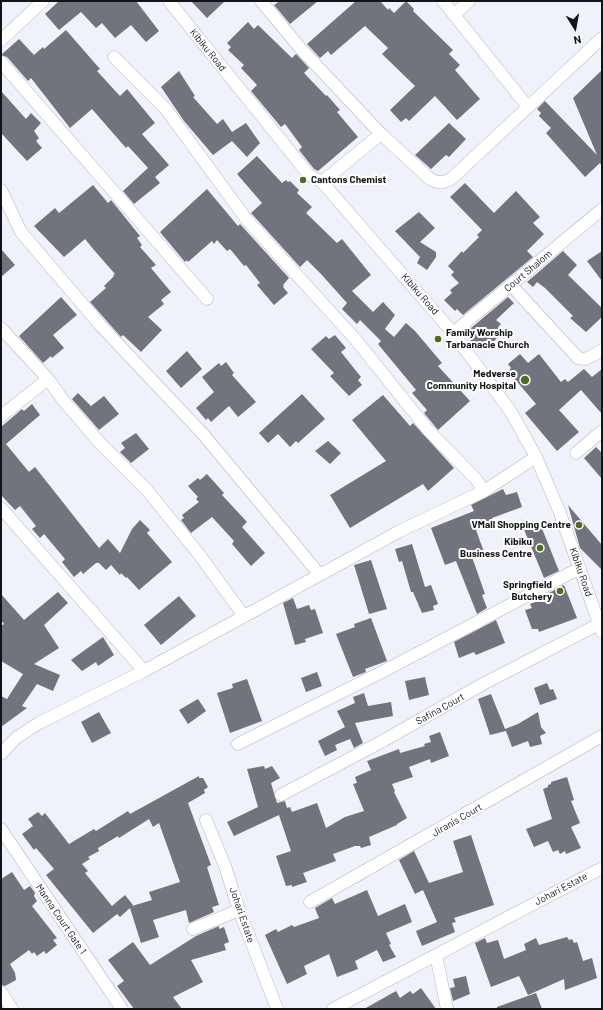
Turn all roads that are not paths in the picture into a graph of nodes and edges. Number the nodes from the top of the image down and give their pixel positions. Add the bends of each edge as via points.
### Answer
1 (43, 1) edge
2 (169, 1) edge
3 (261, 1) edge
4 (443, 1) edge
5 (469, 1) edge
6 (454, 14) junction
7 (602, 38) edge
8 (1, 40) edge
9 (114, 57) dead end
10 (1, 62) edge
11 (528, 107) junction
12 (380, 134) junction
13 (322, 182) junction
14 (1, 190) edge
15 (602, 209) edge
16 (511, 285) junction
17 (207, 299) dead end
18 (1, 328) edge
19 (453, 332) junction
20 (602, 350) edge
21 (48, 379) junction
22 (1, 416) edge
23 (602, 431) edge
24 (576, 453) dead end
25 (536, 457) junction
26 (484, 491) junction
27 (1, 508) edge
28 (580, 568) junction
29 (320, 575) junction
30 (244, 616) junction
31 (600, 628) edge
32 (144, 671) junction
33 (602, 736) edge
34 (238, 744) dead end
35 (1, 754) edge
36 (281, 795) dead end
37 (206, 820) dead end
38 (1, 828) edge
39 (602, 868) edge
40 (310, 902) dead end
41 (239, 910) junction
42 (193, 929) dead end
43 (436, 955) junction
44 (1, 992) edge
45 (12, 1009) edge
46 (122, 1009) edge
47 (277, 1009) edge
48 (333, 1009) edge
49 (447, 1009) edge

1 - 8 street
2 - 13 street, Kibiku Road via 309,175
3 - 12 street via 301,49
4 - 6 street
5 - 6 street
6 - 11 street
7 - 11 street
9 - 26 street via 166,108 247,220 356,340 428,430 476,479
10 - 17 street
11 - 12 street via 451,179 444,182 430,179
12 - 13 street
13 - 19 street, Kibiku Road
14 - 29 street via 21,232 101,326 204,434
15 - 16 street, Court Shalom
16 - 19 street, Court Shalom
16 - 20 street via 578,358 585,359
18 - 21 street
19 - 25 street, Kibiku Road via 511,412
21 - 22 street
21 - 30 street via 99,442 146,490 198,553
23 - 24 street
25 - 26 street
25 - 28 street, Kibiku Road
26 - 29 street via 400,531
27 - 32 street
28 - 31 street, Kibiku Road
28 - 34 street
29 - 30 street
30 - 32 street
31 - 36 street, Safina Court via 483,684
32 - 35 street via 39,723 16,738
33 - 40 street, Jiranis Court
37 - 41 street, Johari Estate via 225,866
38 - 46 street, Manna Court Gate 1
39 - 43 street, Johari Estate
41 - 42 street
41 - 47 street, Johari Estate
43 - 48 street, Johari Estate
43 - 49 street
44 - 45 street

